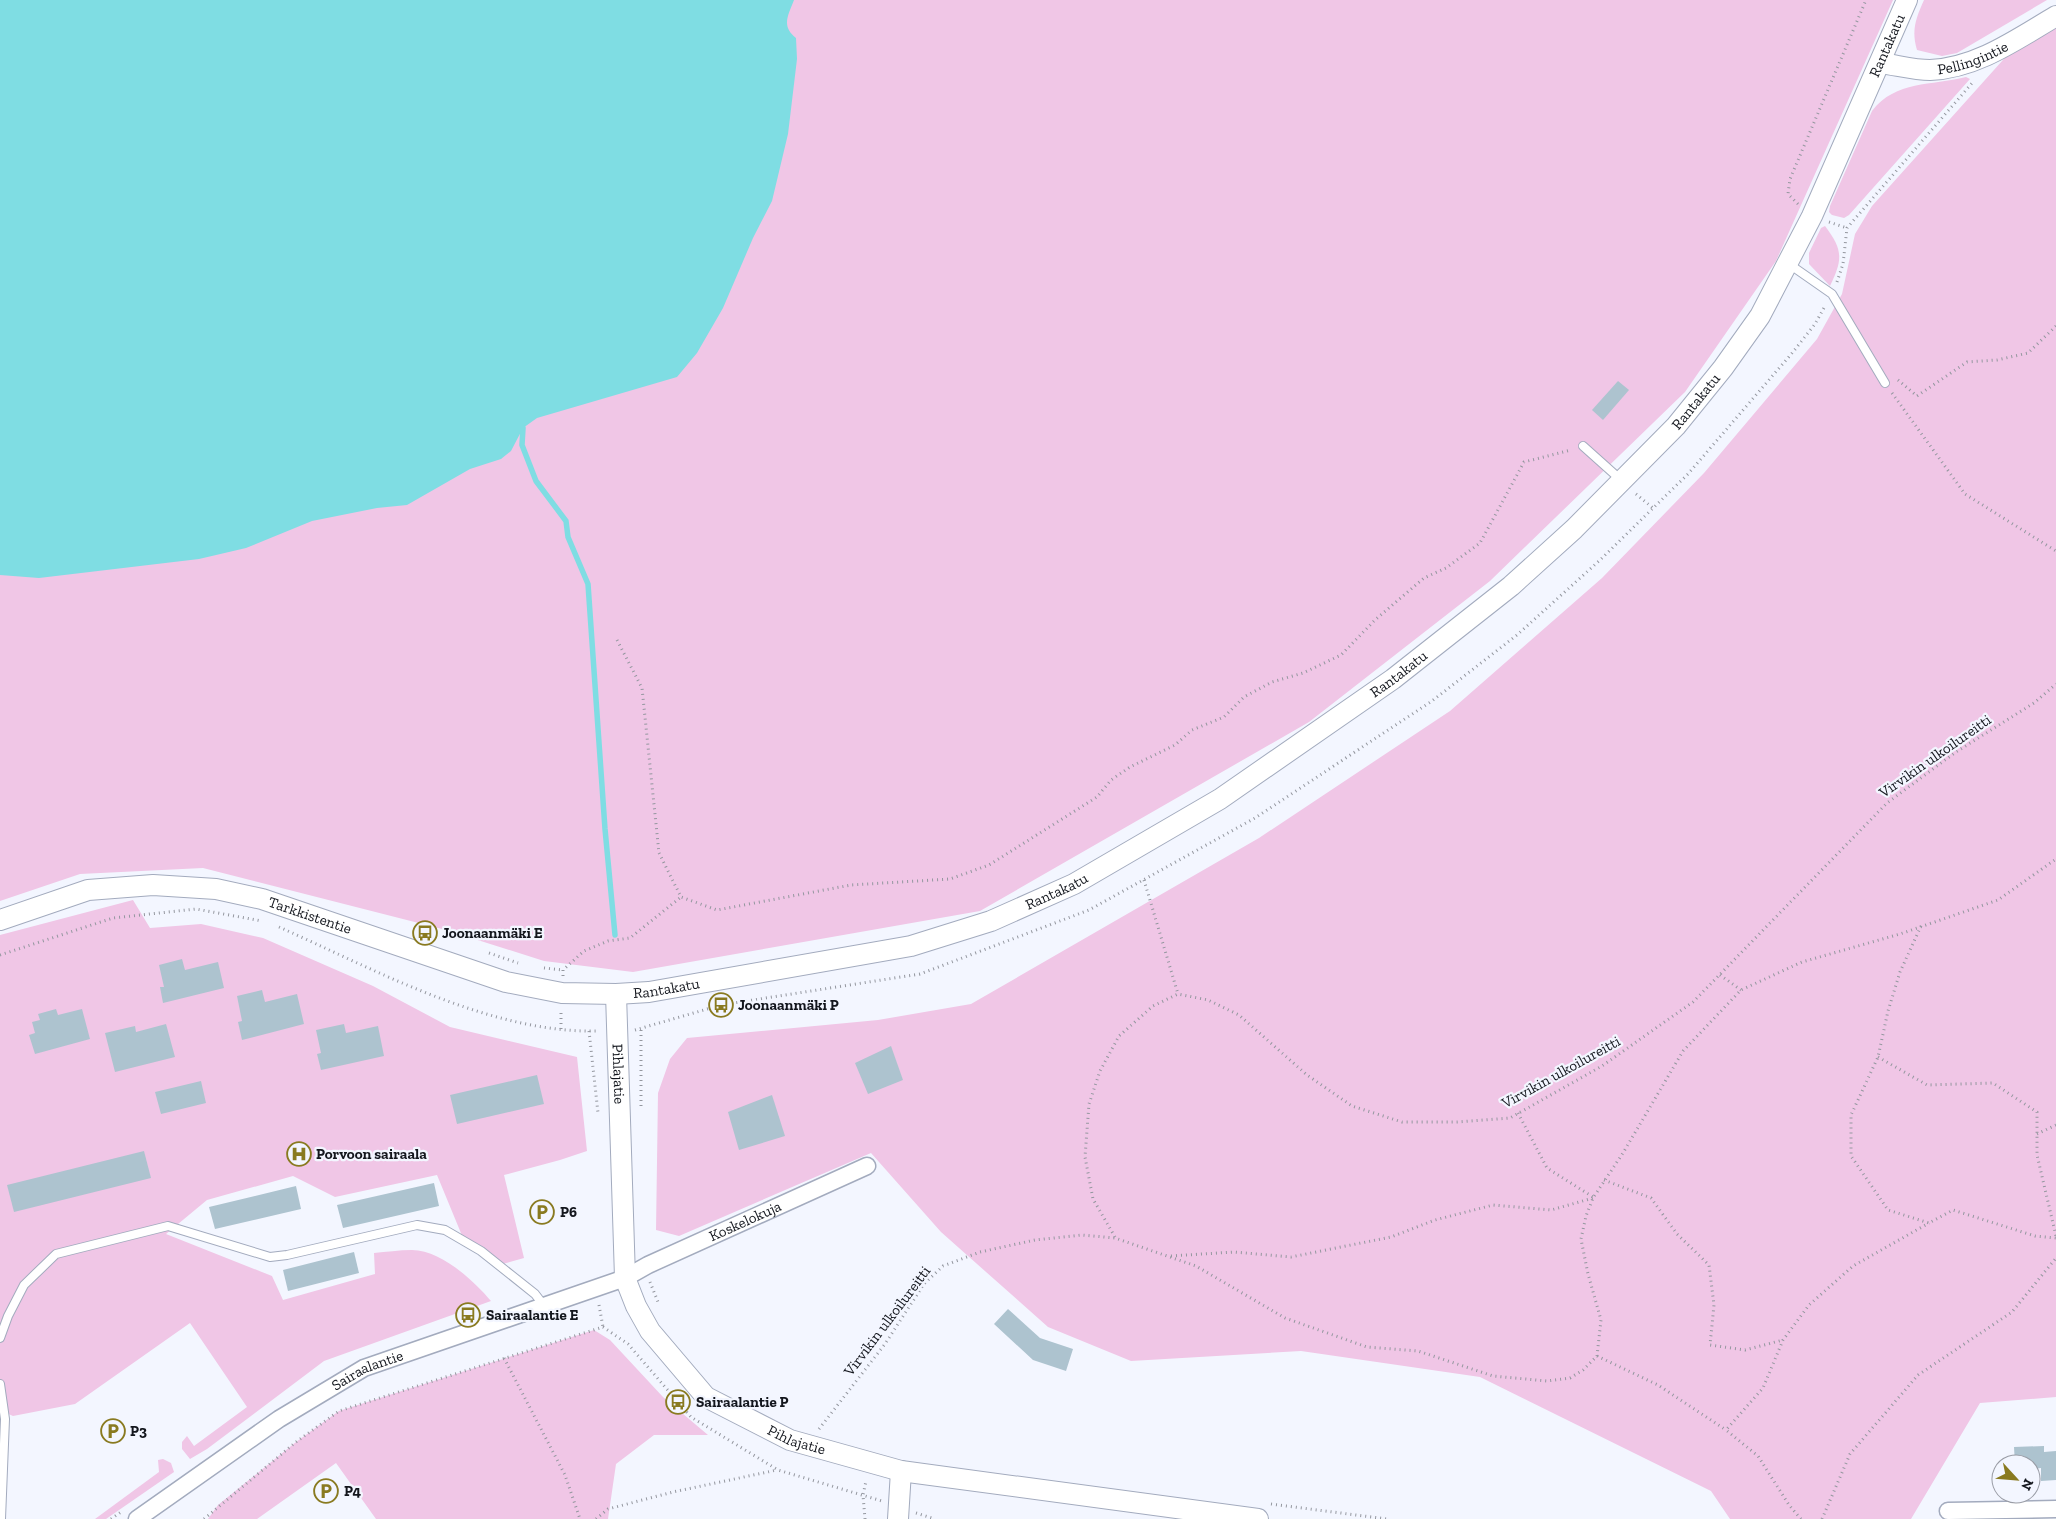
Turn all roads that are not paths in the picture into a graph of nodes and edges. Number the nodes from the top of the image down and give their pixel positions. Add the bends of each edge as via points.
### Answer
1 (1907, 0) edge
2 (2056, 16) edge
3 (1880, 63) junction
4 (1788, 263) junction
5 (1885, 383) road end
6 (1583, 446) road end
7 (1623, 482) junction
8 (0, 920) edge
9 (616, 994) junction
10 (867, 1166) dead end
11 (625, 1278) junction
12 (545, 1307) junction
13 (0, 1338) edge
14 (0, 1384) edge
15 (901, 1472) junction
16 (2056, 1509) edge
17 (1948, 1511) dead end
18 (1264, 1512) edge
19 (1216, 1516) edge
20 (1, 1519) edge
21 (137, 1519) edge
22 (898, 1519) edge

1 - 3 street, Rantakatu
2 - 3 street, Pellingintie via 1974,61 1927,70
3 - 4 street, Rantakatu
4 - 5 lane via 1832,294
4 - 7 street, Rantakatu via 1760,316 1723,368 1676,426
6 - 7 lane
7 - 9 street, Rantakatu via 1511,586 1393,680 1220,799 1074,884 991,921 911,946 649,992
8 - 9 street, Tarkkistentie via 88,890 153,885 216,889 262,899 506,982 562,993
9 - 11 street, Pihlajatie
10 - 11 street, Koskelokuja
11 - 12 street, Sairaalantie
11 - 15 street, Pihlajatie via 650,1331 706,1397 790,1440
12 - 13 lane via 535,1294 481,1250 445,1230 416,1224 270,1256 168,1226 56,1254 24,1285
12 - 21 street, Sairaalantie via 364,1368 279,1419
14 - 20 lane via 5,1419
15 - 19 street, Pihlajatie
15 - 22 street
16 - 17 street
18 - 19 street, Pihlajatie

